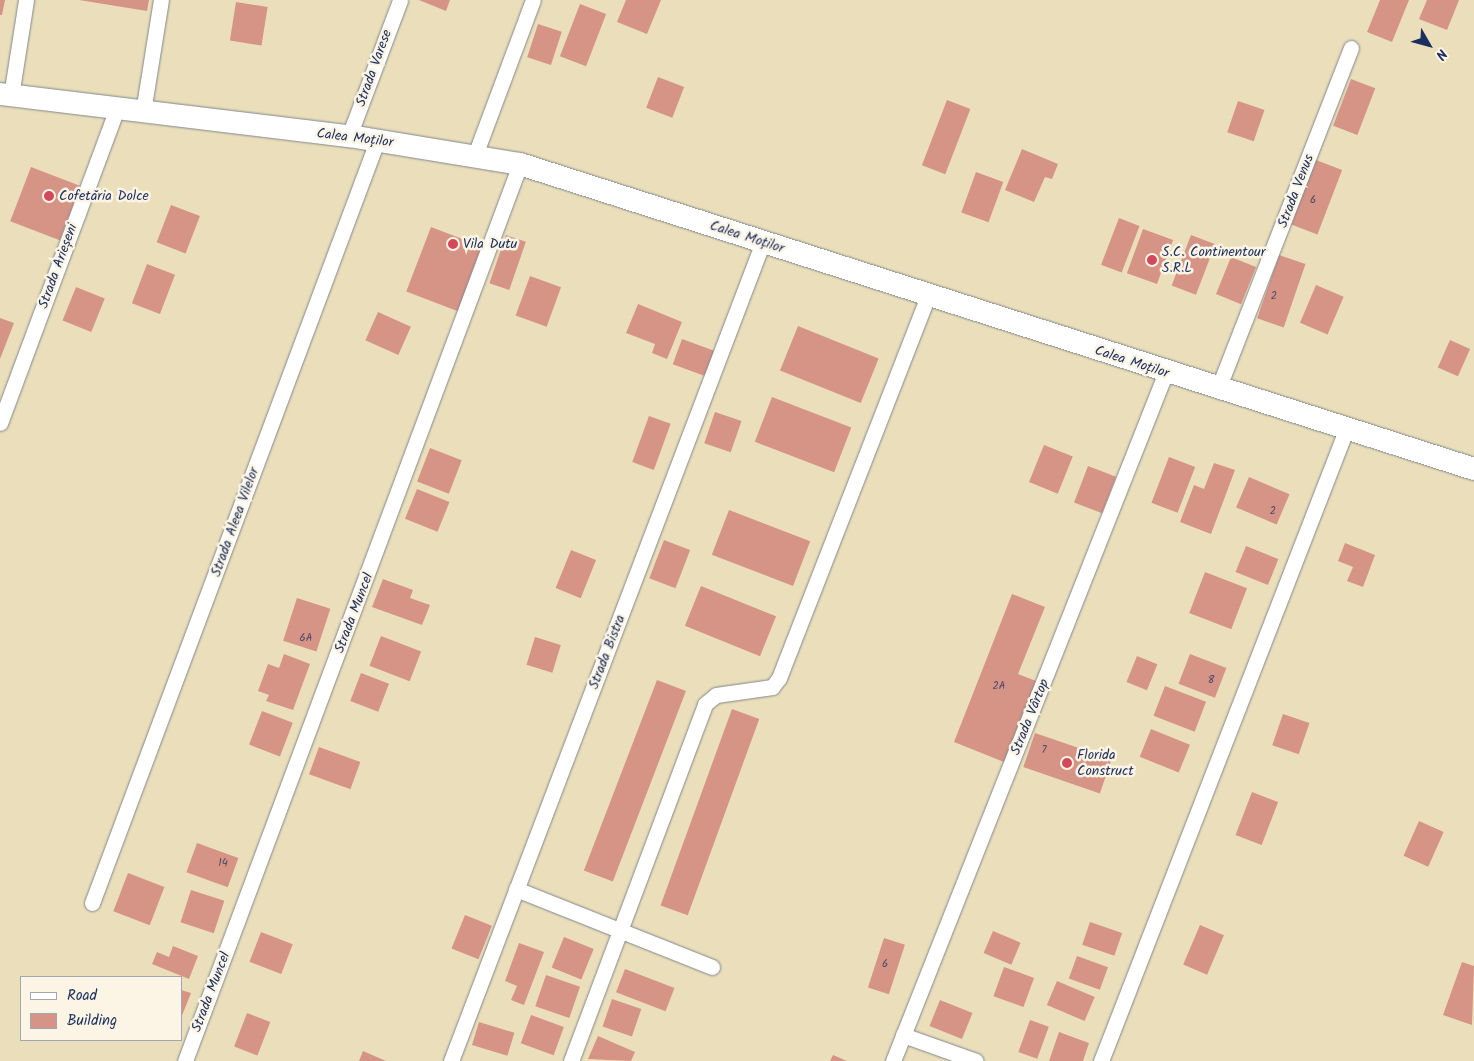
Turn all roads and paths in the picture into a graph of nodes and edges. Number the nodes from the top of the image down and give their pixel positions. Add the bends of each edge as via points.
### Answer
1 (26, 0) edge
2 (161, 0) edge
3 (400, 0) edge
4 (533, 0) edge
5 (1351, 48) dead end
6 (6, 95) edge
7 (117, 109) junction
8 (143, 112) junction
9 (349, 136) junction
10 (376, 141) junction
11 (475, 156) junction
12 (520, 164) junction
13 (763, 242) junction
14 (928, 296) junction
15 (1166, 372) junction
16 (1218, 389) junction
17 (0, 423) edge
18 (1346, 430) junction
19 (1474, 469) edge
20 (516, 889) junction
21 (92, 904) dead end
22 (621, 931) junction
23 (712, 967) dead end
24 (903, 1035) junction
25 (185, 1061) edge
26 (451, 1061) edge
27 (572, 1061) edge
28 (893, 1061) edge
29 (976, 1061) edge
30 (1101, 1061) edge

1 - 6 street
2 - 8 street
3 - 9 street, Strada Varese
4 - 11 street
5 - 16 street, Strada Venus
6 - 7 main road, Calea Moților
7 - 8 main road, Calea Moților
7 - 17 street, Strada Arieșeni
8 - 9 main road, Calea Moților
9 - 10 main road, Calea Moților
10 - 11 main road, Calea Moților
10 - 21 street, Strada Aleea Vilelor
11 - 12 main road, Calea Moților
12 - 13 main road, Calea Moților
12 - 25 street, Strada Muncel
13 - 14 main road, Calea Moților
13 - 20 street, Strada Bistra
14 - 15 main road, Calea Moților
14 - 22 street via 779,678 772,687 716,694 706,704
15 - 16 main road, Calea Moților
15 - 24 street, Strada Vârtop
16 - 18 main road, Calea Moților
18 - 19 main road, Calea Moților
18 - 30 street
20 - 22 street
20 - 26 street, Strada Bistra
22 - 23 street
22 - 27 street
24 - 28 street, Strada Vârtop
24 - 29 street

